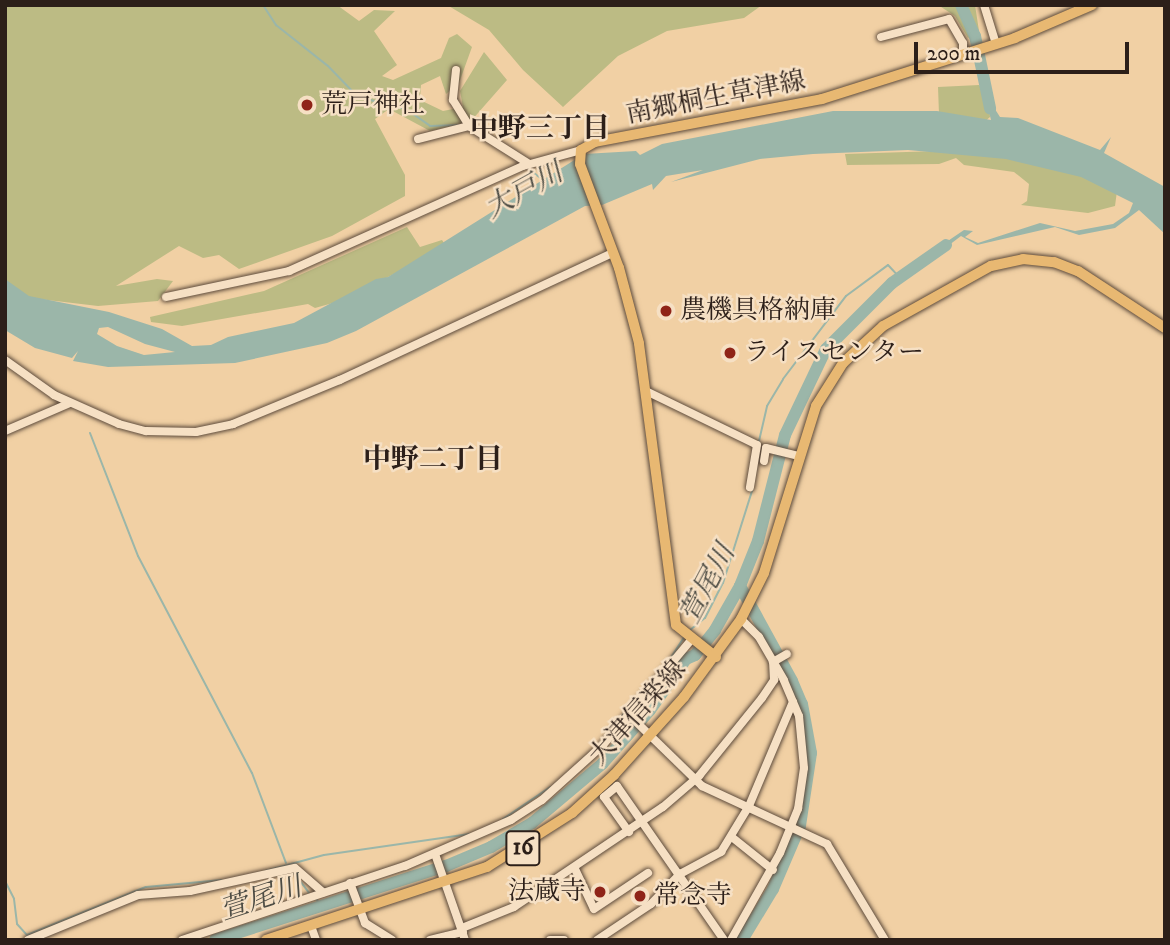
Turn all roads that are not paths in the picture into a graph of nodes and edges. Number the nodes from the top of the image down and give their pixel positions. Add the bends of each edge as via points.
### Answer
1 (984, 5) edge
2 (1091, 5) edge
3 (881, 37) dead end
4 (996, 44) junction
5 (965, 55) junction
6 (456, 70) dead end
7 (469, 126) junction
8 (418, 139) dead end
9 (580, 152) junction
10 (526, 165) junction
11 (610, 254) junction
12 (166, 297) dead end
13 (1165, 328) edge
14 (5, 360) edge
15 (646, 391) junction
16 (70, 403) junction
17 (5, 432) edge
18 (794, 455) junction
19 (764, 461) dead end
20 (750, 487) dead end
21 (743, 615) junction
22 (693, 640) junction
23 (787, 654) dead end
24 (714, 656) junction
25 (773, 662) junction
26 (793, 702) junction
27 (629, 715) junction
28 (648, 733) junction
29 (694, 780) junction
30 (608, 787) junction
31 (750, 806) junction
32 (642, 824) junction
33 (791, 830) junction
34 (629, 832) junction
35 (733, 838) junction
36 (435, 856) junction
37 (575, 869) junction
38 (773, 870) junction
39 (648, 873) dead end
40 (680, 874) junction
41 (444, 882) junction
42 (350, 884) junction
43 (323, 892) junction
44 (358, 909) junction
45 (311, 926) junction
46 (463, 933) edge
47 (28, 940) edge
48 (182, 940) edge
49 (266, 940) edge
50 (316, 940) edge
51 (392, 940) edge
52 (430, 940) edge
53 (550, 940) edge
54 (564, 940) edge
55 (597, 940) edge
56 (724, 940) edge
57 (731, 940) edge
58 (885, 940) edge

1 - 4 street
2 - 4 main road, 南郷桐生草津線
3 - 5 street via 949,19
4 - 5 main road, 南郷桐生草津線
5 - 9 main road, 南郷桐生草津線 via 822,99 595,142
6 - 7 street via 453,100
7 - 8 street
7 - 10 street
9 - 10 street
9 - 11 main road
10 - 12 street via 289,271
11 - 15 main road via 631,306
11 - 16 street via 340,380 233,424 196,432 146,431
13 - 18 main road, 大津信楽線 / 16 via 1078,271 1054,262 1023,259 991,266 883,326 843,363 816,406
14 - 16 street
15 - 20 street via 757,445
15 - 22 main road via 672,609 676,625
16 - 17 street
18 - 19 street via 769,449
18 - 21 main road, 大津信楽線 / 16 via 775,541
21 - 24 main road, 大津信楽線 / 16
21 - 25 street
22 - 24 main road
22 - 27 street
23 - 25 street
24 - 28 main road, 大津信楽線 / 16
25 - 26 street
25 - 29 street via 774,680
26 - 31 street
26 - 33 street via 803,737 804,768
27 - 28 street
27 - 36 street via 542,800 485,835
28 - 29 street
28 - 30 main road, 大津信楽線 / 16
29 - 31 street
29 - 32 street
30 - 32 street via 617,786
30 - 34 street via 604,797
30 - 41 main road, 大津信楽線 / 16 via 524,847
31 - 33 street
31 - 35 street
32 - 34 street
32 - 40 street
33 - 38 street
33 - 58 street via 827,844
34 - 37 street
35 - 38 street
35 - 40 street via 721,852
36 - 41 street
36 - 42 street
37 - 39 street via 594,909
37 - 46 street
38 - 57 street
40 - 55 street via 651,904
40 - 56 street
41 - 44 main road, 大津信楽線 / 16
41 - 46 street
42 - 43 street
42 - 44 street
43 - 47 street via 295,868 190,891 138,895
43 - 48 street
44 - 45 main road, 大津信楽線 / 16
44 - 51 street via 365,923
45 - 49 main road, 大津信楽線 / 16
45 - 50 street
46 - 52 street
53 - 54 street

